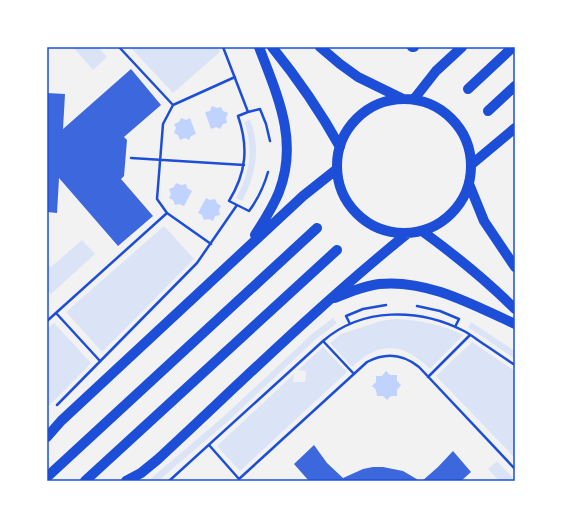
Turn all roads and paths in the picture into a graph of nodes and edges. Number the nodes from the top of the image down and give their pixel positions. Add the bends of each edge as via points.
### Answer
1 (118, 47) edge
2 (223, 47) edge
3 (259, 47) edge
4 (272, 47) edge
5 (320, 47) edge
6 (462, 47) edge
7 (513, 47) edge
8 (235, 77) junction
9 (515, 86) edge
10 (468, 89) dead end
11 (403, 98) junction
12 (414, 99) junction
13 (173, 105) junction
14 (488, 111) dead end
15 (248, 112) junction
16 (515, 128) edge
17 (270, 141) dead end
18 (340, 147) junction
19 (131, 158) dead end
20 (160, 160) junction
21 (472, 164) junction
22 (244, 165) junction
23 (337, 169) junction
24 (268, 172) dead end
25 (469, 184) junction
26 (237, 205) junction
27 (166, 213) junction
28 (317, 228) dead end
29 (422, 231) junction
30 (408, 233) junction
31 (211, 244) junction
32 (247, 247) junction
33 (337, 250) dead end
34 (515, 266) edge
35 (330, 300) junction
36 (386, 305) dead end
37 (417, 306) dead end
38 (515, 309) edge
39 (56, 313) junction
40 (47, 321) edge
41 (350, 324) junction
42 (515, 324) edge
43 (455, 327) junction
44 (470, 334) junction
45 (323, 341) junction
46 (100, 361) junction
47 (515, 365) edge
48 (354, 374) junction
49 (428, 377) junction
50 (52, 410) dead end
51 (47, 437) edge
52 (209, 446) junction
53 (514, 467) edge
54 (47, 477) edge
55 (84, 481) edge
56 (126, 481) edge
57 (169, 481) edge

1 - 13 path
2 - 8 path
3 - 32 main road via 281,105 287,135 287,164 279,192
4 - 18 main road via 303,86
5 - 11 main road via 358,77
6 - 12 main road via 436,71
7 - 10 main road
8 - 13 path
8 - 15 path
9 - 14 main road
11 - 12 main road
11 - 18 main road via 386,101 370,108 357,118 346,132
12 - 21 main road via 432,104 448,114 460,128 469,146
13 - 20 path via 162,124
15 - 17 path via 260,109
15 - 22 path via 238,116 244,135
16 - 21 main road
18 - 23 main road
19 - 20 path
20 - 22 path
20 - 27 path via 157,199
21 - 25 main road
22 - 26 path via 240,182 229,201
23 - 30 main road via 340,187 348,203 359,216 374,226 390,232
23 - 32 main road
24 - 26 path via 262,189 249,211
25 - 29 main road via 452,214
25 - 34 main road via 484,221
26 - 31 path
27 - 31 path
27 - 39 path
28 - 54 main road
29 - 30 main road
29 - 38 main road via 471,268
30 - 35 main road
31 - 46 path via 197,263
32 - 51 main road
33 - 55 main road
35 - 42 main road via 377,284 420,286 464,300
35 - 56 main road via 157,460
36 - 41 path via 363,309 346,316
37 - 43 path via 440,311 459,319
39 - 40 path
39 - 46 path
41 - 43 path via 387,314 407,314 431,318
41 - 45 path
43 - 44 path
44 - 47 path
44 - 49 path
45 - 48 path
45 - 52 path
46 - 50 path
48 - 49 path via 373,359 391,355 401,356 412,362
48 - 52 path via 239,479
49 - 53 path
52 - 57 path

